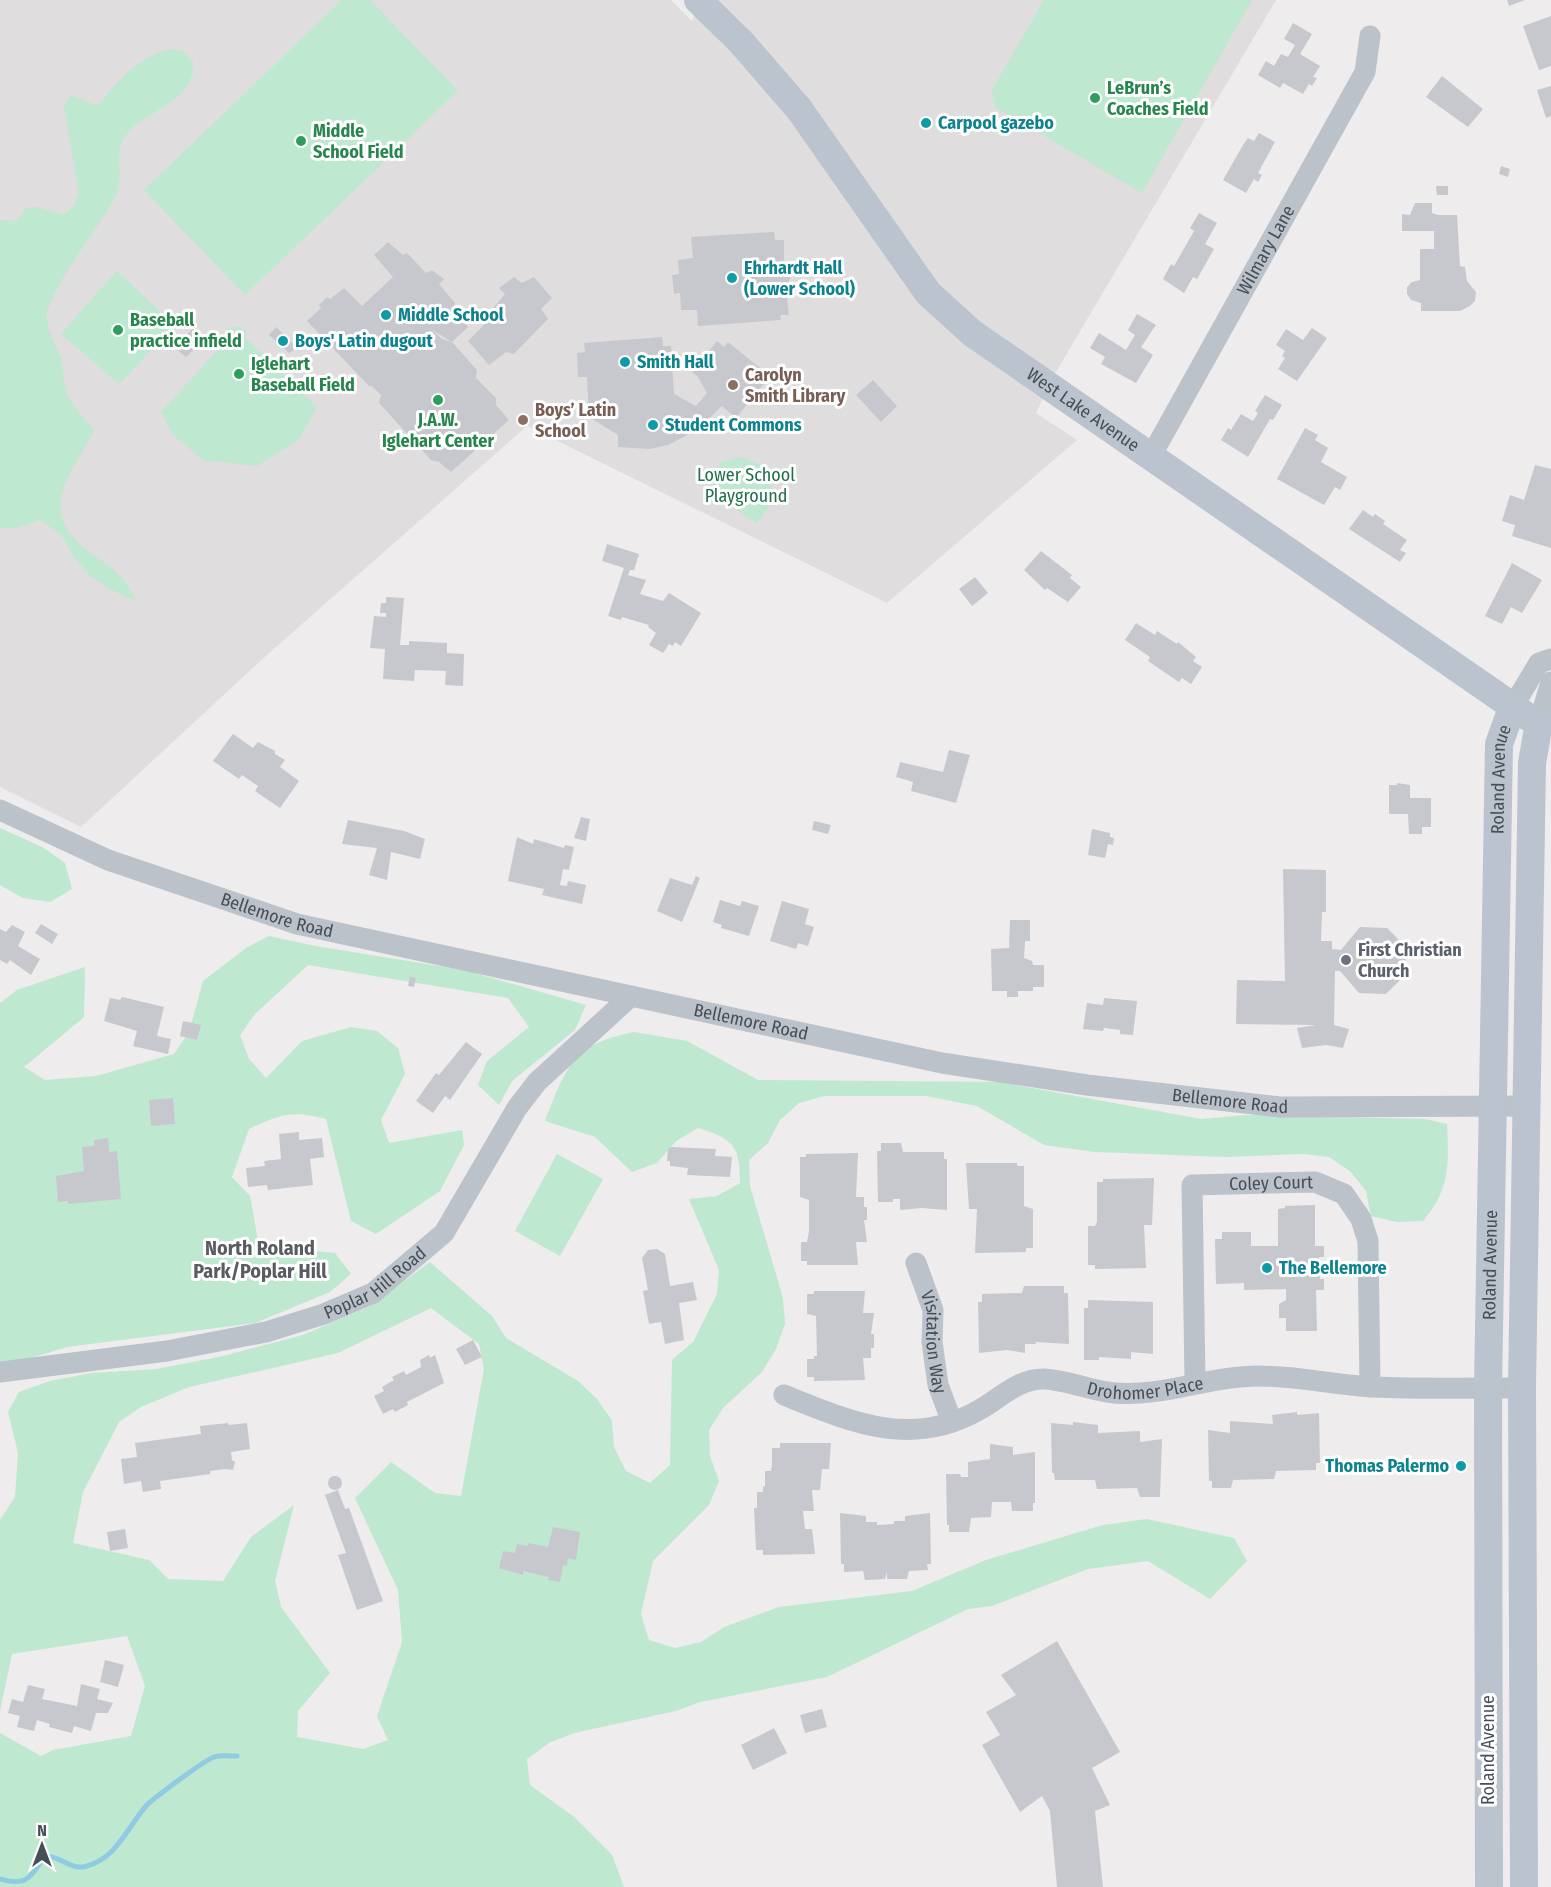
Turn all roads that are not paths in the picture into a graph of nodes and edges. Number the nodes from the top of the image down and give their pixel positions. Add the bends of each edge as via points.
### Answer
1 (698, 0) edge
2 (1370, 36) dead end
3 (1150, 458) junction
4 (1551, 659) edge
5 (1551, 682) edge
6 (1512, 708) junction
7 (1545, 727) edge
8 (0, 810) edge
9 (631, 996) junction
10 (1493, 1106) junction
11 (1526, 1106) junction
12 (916, 1263) dead end
13 (0, 1372) edge
14 (1195, 1382) junction
15 (1370, 1387) junction
16 (1488, 1388) junction
17 (1522, 1388) junction
18 (784, 1395) dead end
19 (952, 1422) junction
20 (1489, 1887) edge
21 (1524, 1887) edge

1 - 3 street, West Lake Avenue via 800,109 928,293 972,333
2 - 3 street, Wilmary Lane via 1365,72
3 - 6 street, West Lake Avenue
4 - 6 street, Roland Avenue via 1539,663
5 - 7 street, Roland Avenue
6 - 7 street, West Lake Avenue
6 - 10 street, Roland Avenue via 1499,744
7 - 11 street, Roland Avenue via 1532,762
8 - 9 street, Bellemore Road via 98,856 278,918 359,939
9 - 10 street, Bellemore Road via 942,1063 1116,1088 1280,1107
9 - 13 street, Poplar Hill Road via 537,1082 517,1108 444,1233 373,1293 266,1332 167,1351
10 - 11 street, Bellemore Road
10 - 16 street, Roland Avenue
11 - 17 street, Roland Avenue
12 - 19 street, Visitation Way via 933,1310 932,1342 938,1385
14 - 15 street, Drohomer Place via 1293,1377
14 - 15 street, Coley Court via 1192,1185 1315,1182 1344,1194 1365,1228
14 - 19 street, Drohomer Place via 1131,1393 1042,1379 1028,1381
15 - 16 street, Drohomer Place
16 - 17 street, Drohomer Place
16 - 20 street, Roland Avenue
17 - 21 street, Roland Avenue
18 - 19 street, Drohomer Place via 885,1429 920,1430

